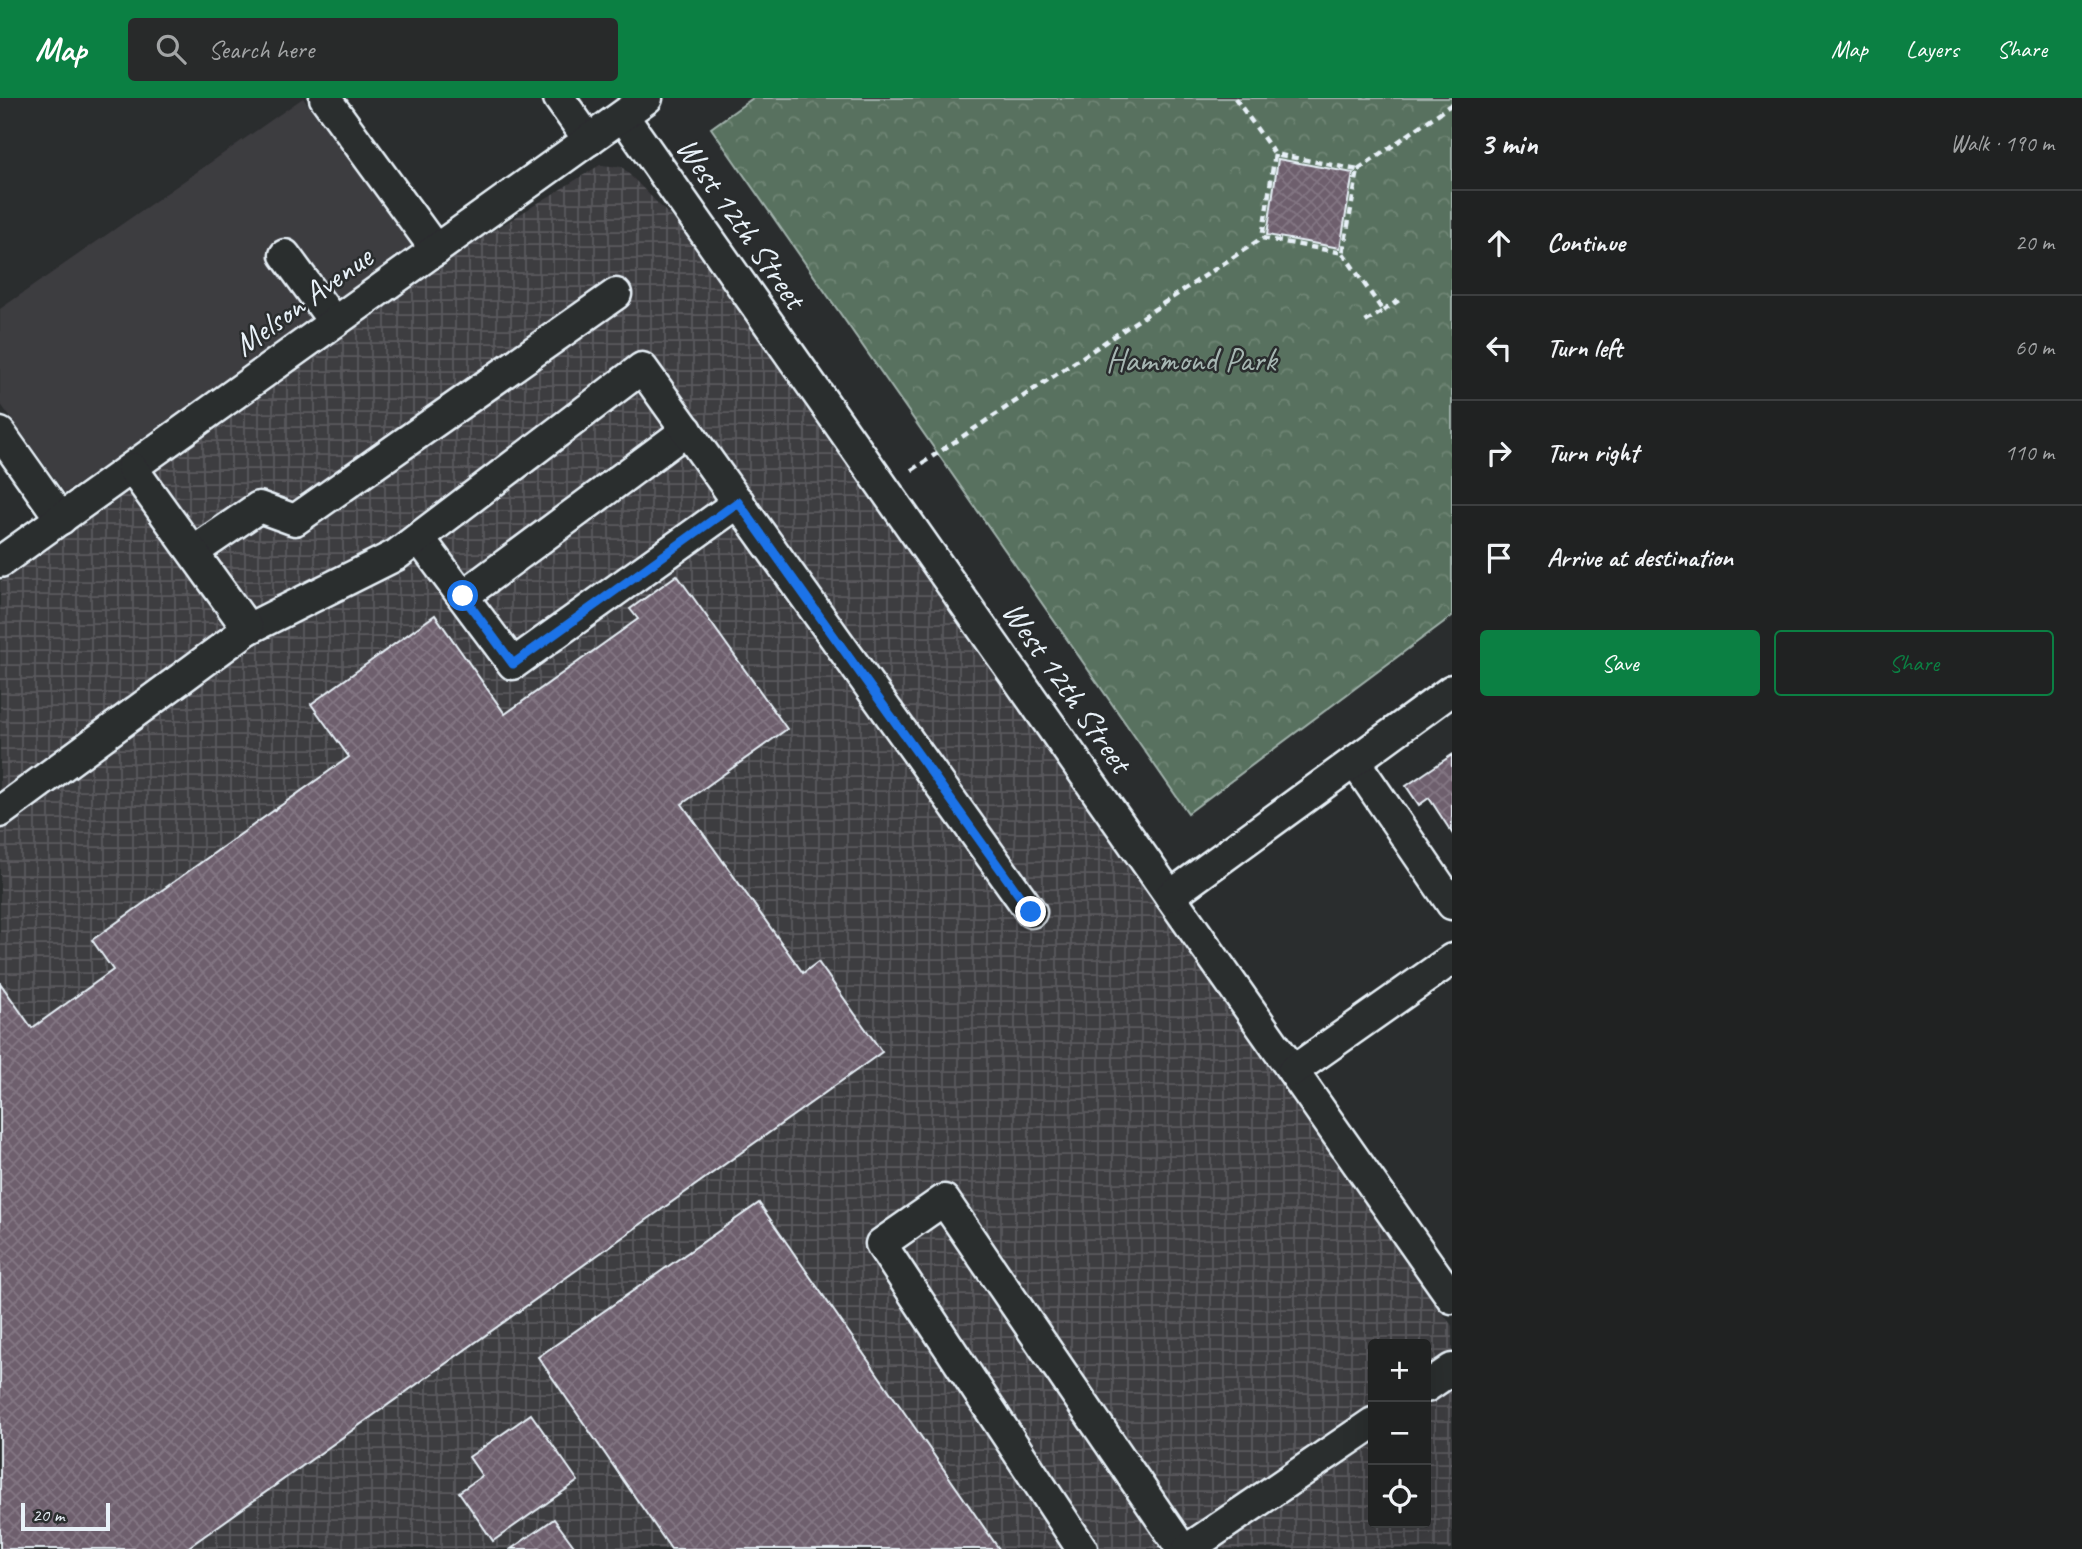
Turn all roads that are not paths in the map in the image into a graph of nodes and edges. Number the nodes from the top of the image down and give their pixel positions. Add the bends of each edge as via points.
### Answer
1 (325, 98) edge
2 (559, 98) edge
3 (647, 98) edge
4 (623, 116) junction
5 (589, 140) junction
6 (436, 250) junction
7 (285, 255) dead end
8 (616, 295) dead end
9 (334, 322) junction
10 (687, 430) junction
11 (0, 433) edge
12 (132, 468) junction
13 (738, 502) junction
14 (61, 519) junction
15 (419, 538) junction
16 (193, 552) junction
17 (0, 562) edge
18 (463, 596) junction
19 (248, 629) junction
20 (1452, 690) edge
21 (1355, 762) junction
22 (0, 812) edge
23 (1170, 896) junction
24 (1452, 904) edge
25 (1031, 912) dead end
26 (1452, 959) edge
27 (1293, 1071) junction
28 (1452, 1298) edge
29 (1452, 1369) edge
30 (1431, 1384) edge
31 (1368, 1426) edge
32 (1082, 1549) edge
33 (1182, 1549) edge
34 (1188, 1549) edge

1 - 6 street
2 - 5 street
3 - 4 street, Melson Avenue
4 - 5 street, Melson Avenue
4 - 23 street, West 12th Street
5 - 6 street, Melson Avenue
6 - 9 street, Melson Avenue
7 - 9 street
8 - 16 street via 295,520 259,507
9 - 12 street, Melson Avenue
10 - 13 street
10 - 15 street via 642,368
10 - 18 street
11 - 14 street
12 - 14 street, Melson Avenue
12 - 16 street
13 - 18 street via 513,664
13 - 25 street
14 - 17 street, Melson Avenue
15 - 18 street
15 - 19 street via 396,555
16 - 19 street
19 - 22 street
20 - 21 street
21 - 23 street
21 - 24 street
23 - 27 street, West 12th Street
26 - 27 street
27 - 28 street, West 12th Street
29 - 30 street
31 - 34 street
32 - 33 street via 881,1244 944,1200

